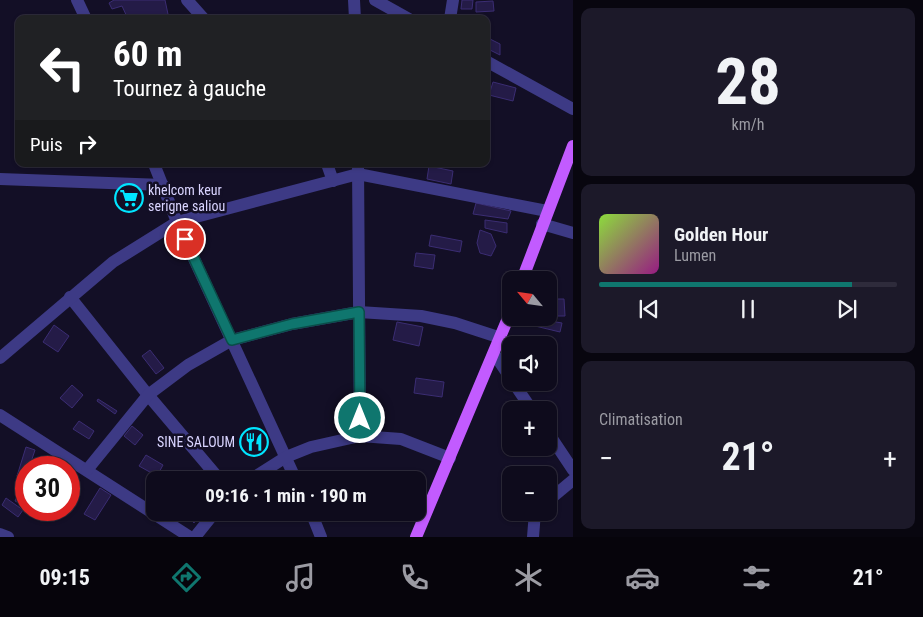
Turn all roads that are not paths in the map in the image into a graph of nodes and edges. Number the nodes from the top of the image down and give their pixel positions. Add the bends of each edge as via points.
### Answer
1 (77, 0) edge
2 (354, 0) edge
3 (375, 0) edge
4 (453, 0) edge
5 (84, 15) edge
6 (355, 15) edge
7 (402, 15) edge
8 (451, 15) edge
9 (490, 63) edge
10 (573, 109) edge
11 (573, 146) edge
12 (155, 167) edge
13 (328, 167) edge
14 (358, 169) edge
15 (0, 179) edge
16 (333, 181) junction
17 (163, 185) junction
18 (547, 210) junction
19 (177, 222) junction
20 (542, 224) junction
21 (573, 233) edge
22 (525, 271) edge
23 (70, 297) junction
24 (359, 312) junction
25 (505, 326) edge
26 (501, 338) junction
27 (232, 340) junction
28 (494, 355) junction
29 (0, 358) edge
30 (502, 366) edge
31 (148, 395) junction
32 (0, 415) edge
33 (360, 436) junction
34 (557, 442) edge
35 (568, 453) edge
36 (286, 457) junction
37 (450, 458) junction
38 (87, 470) junction
39 (573, 470) edge
40 (212, 471) edge
41 (264, 471) edge
42 (292, 471) edge
43 (573, 480) edge
44 (557, 493) edge
45 (207, 521) edge
46 (315, 521) edge
47 (534, 521) edge
48 (0, 534) edge
49 (8, 537) edge
50 (190, 537) edge
51 (195, 537) edge
52 (322, 537) edge
53 (416, 537) edge
54 (532, 537) edge

1 - 5 street
2 - 6 street
3 - 7 street
4 - 8 street
9 - 10 street
11 - 18 main road
12 - 17 street
13 - 16 street
14 - 16 street
14 - 18 street
14 - 24 street
15 - 17 street
16 - 19 street
17 - 19 street
18 - 20 main road
19 - 23 street via 113,262
19 - 27 street
20 - 21 street
20 - 22 main road
23 - 29 street
23 - 31 street
24 - 26 street via 421,316
24 - 27 street via 292,324
24 - 33 street
25 - 26 main road
26 - 28 main road
27 - 31 street via 188,365
27 - 36 street
28 - 30 street
28 - 37 main road
31 - 38 street
31 - 40 street
32 - 38 street
33 - 36 street via 311,447
33 - 37 street via 401,439
34 - 35 street
35 - 39 street
36 - 41 street
36 - 42 street
37 - 53 main road
38 - 50 street
43 - 44 street
45 - 51 street
46 - 52 street
47 - 54 street
48 - 49 street

